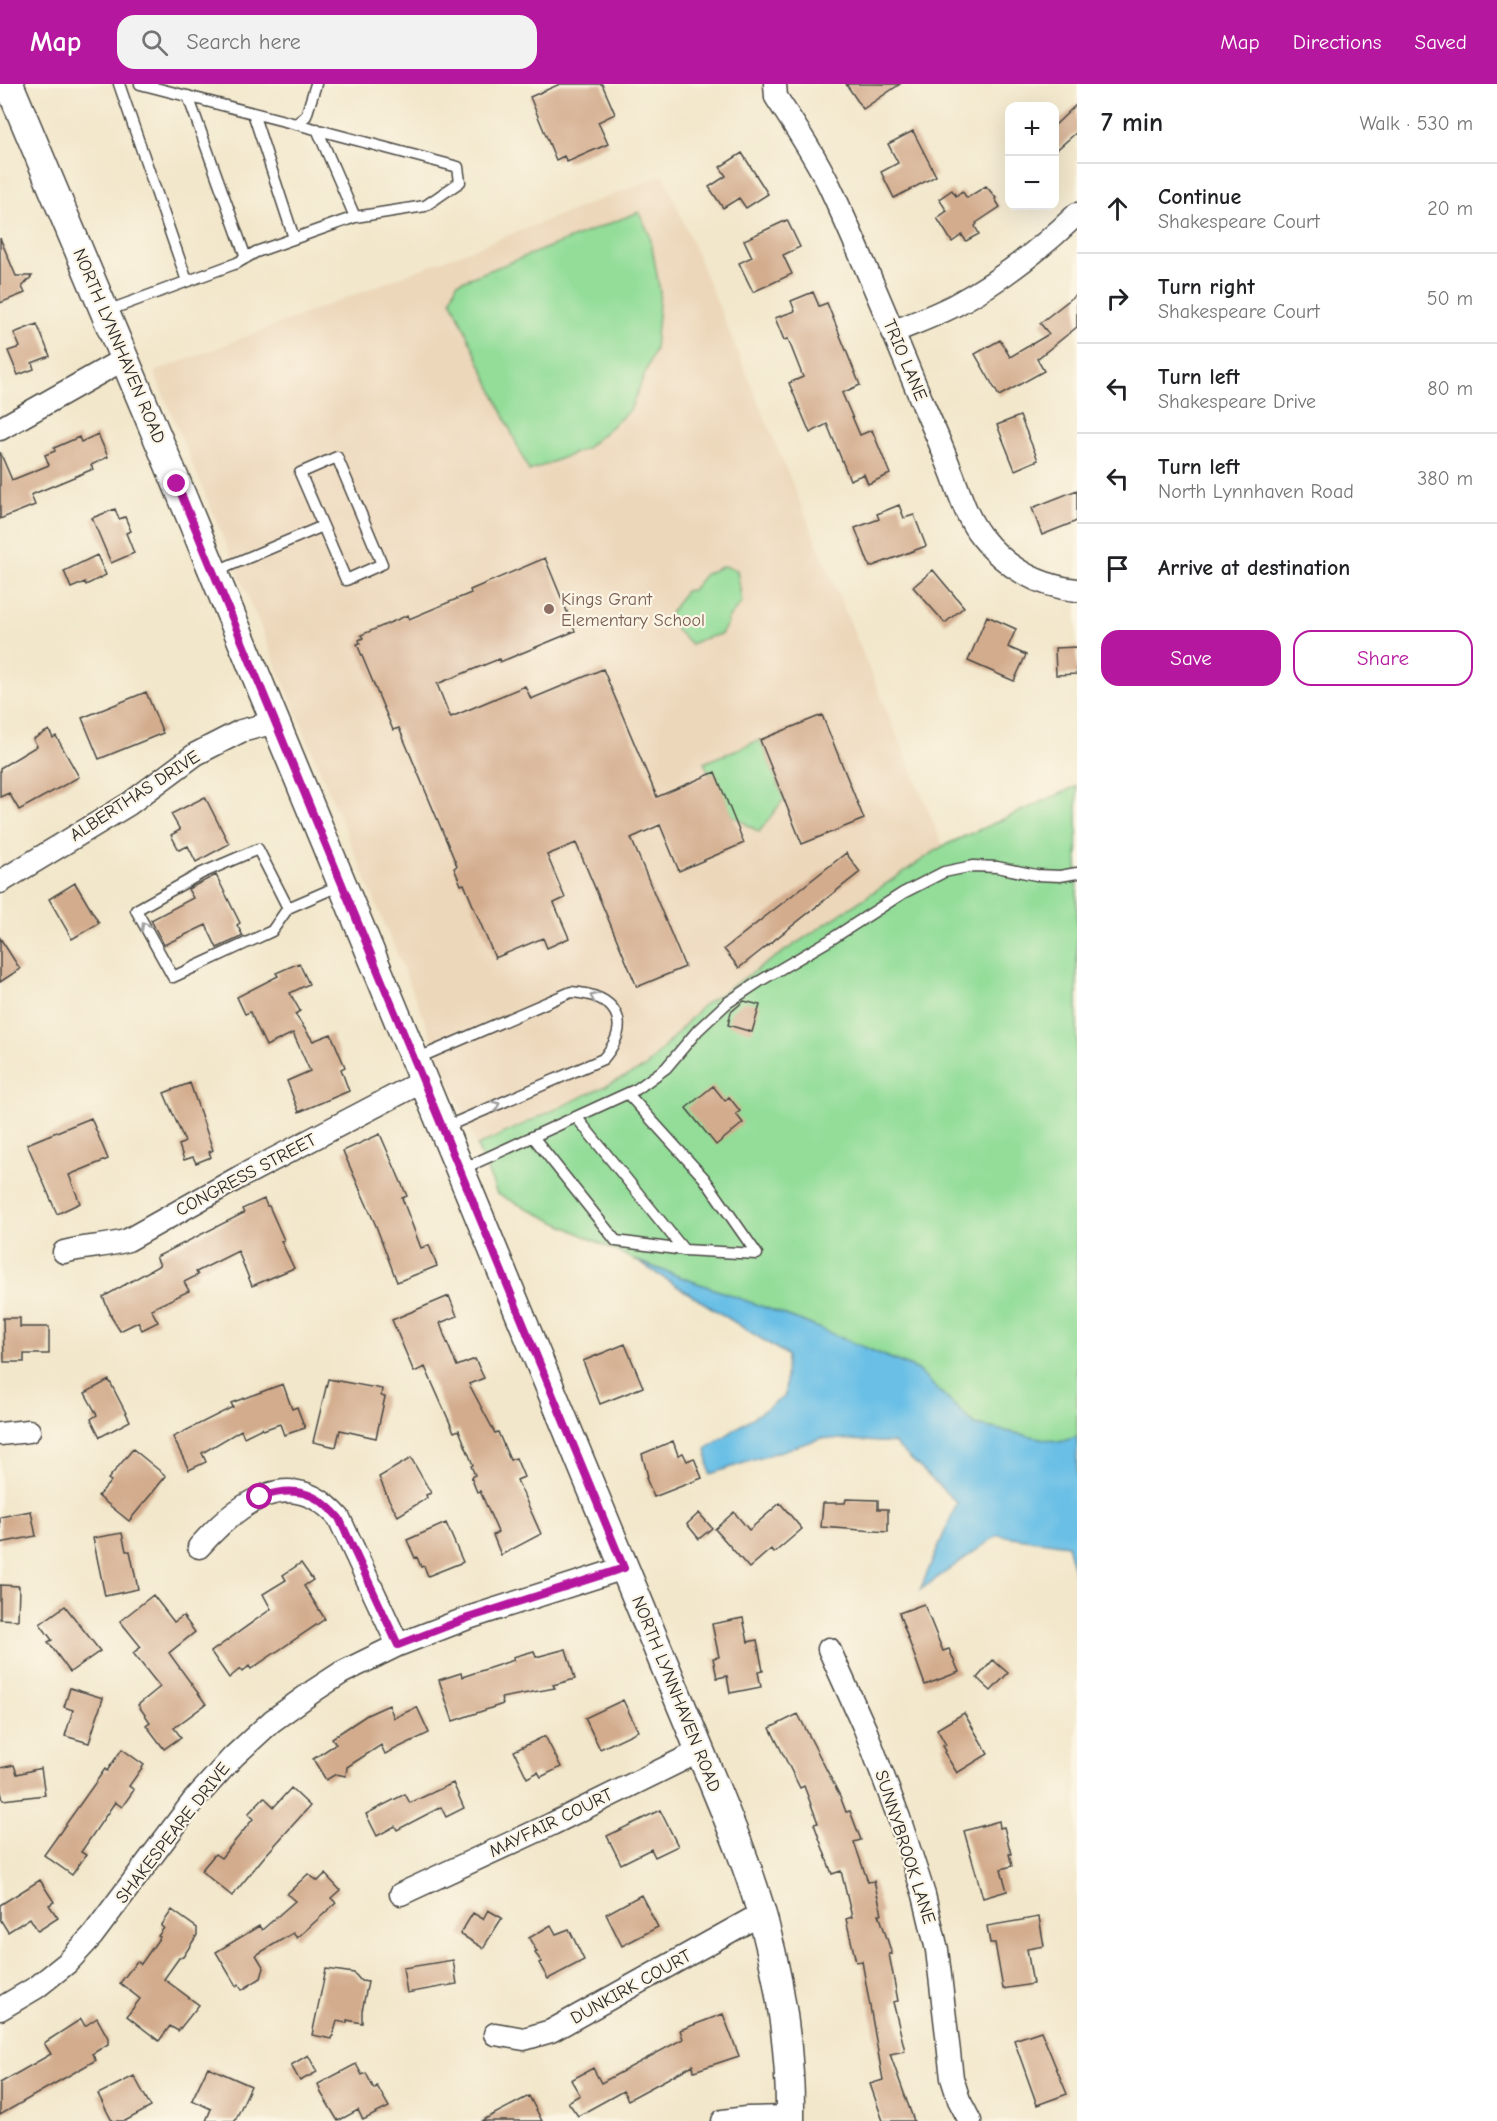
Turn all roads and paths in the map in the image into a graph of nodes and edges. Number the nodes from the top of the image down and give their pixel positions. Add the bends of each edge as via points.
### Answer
1 (119, 84) edge
2 (140, 84) edge
3 (316, 84) edge
4 (775, 84) edge
5 (15, 86) edge
6 (188, 96) junction
7 (253, 113) junction
8 (296, 124) junction
9 (316, 129) junction
10 (1077, 214) edge
11 (355, 217) junction
12 (294, 238) junction
13 (246, 258) junction
14 (188, 281) junction
15 (104, 312) junction
16 (893, 332) junction
17 (124, 359) junction
18 (0, 429) edge
19 (323, 526) junction
20 (213, 572) junction
21 (1077, 590) edge
22 (276, 722) junction
23 (1077, 873) edge
24 (0, 882) edge
25 (342, 885) junction
26 (288, 908) junction
27 (419, 1071) junction
28 (628, 1094) junction
29 (577, 1118) junction
30 (443, 1129) junction
31 (534, 1138) junction
32 (460, 1170) junction
33 (684, 1250) junction
34 (64, 1252) dead end
35 (29, 1431) dead end
36 (0, 1434) edge
37 (199, 1547) dead end
38 (624, 1568) junction
39 (398, 1645) junction
40 (829, 1649) dead end
41 (700, 1750) junction
42 (401, 1894) dead end
43 (761, 1914) junction
44 (0, 2009) edge
45 (495, 2034) dead end
46 (790, 2119) edge
47 (723, 2121) edge
48 (970, 2121) edge

1 - 14 lane
2 - 6 lane
3 - 8 lane via 306,116
4 - 16 street, TRIO LANE via 776,97 829,185
5 - 15 street, NORTH LYNNHAVEN ROAD
6 - 7 lane
6 - 13 lane
7 - 8 lane
7 - 12 lane
8 - 9 lane
9 - 11 lane
9 - 11 lane via 458,167 460,182 425,206
10 - 16 street via 1002,276 957,304
11 - 12 lane
12 - 13 lane
13 - 14 lane
14 - 15 lane
15 - 17 street, NORTH LYNNHAVEN ROAD
16 - 21 street, TRIO LANE via 979,534 996,554 1038,582
17 - 18 street
17 - 20 street, NORTH LYNNHAVEN ROAD
19 - 19 lane via 300,473 337,457 382,564 346,580
19 - 20 lane
20 - 22 street, NORTH LYNNHAVEN ROAD
22 - 24 street, ALBERTHAS DRIVE via 241,731 196,754 129,804
22 - 25 street, NORTH LYNNHAVEN ROAD
23 - 28 lane via 1036,875 973,866 944,872 903,893 727,1004 698,1030 666,1068
25 - 26 lane
25 - 27 street, NORTH LYNNHAVEN ROAD
26 -> 26 lane via 272,931 173,977 136,910 202,873 258,849
27 - 30 street, NORTH LYNNHAVEN ROAD
30 -> 27 lane via 603,1059 619,1031 618,1016 596,996 571,992
27 - 34 street, CONGRESS STREET via 128,1240
28 - 29 lane
28 - 33 lane via 704,1178 757,1254
29 - 31 lane
29 - 33 lane
30 - 32 street, NORTH LYNNHAVEN ROAD
31 - 32 lane
31 - 33 lane via 616,1241
32 - 38 street, NORTH LYNNHAVEN ROAD
35 - 36 street
37 - 39 street via 232,1513 260,1497 277,1491 310,1495 328,1505 339,1518
38 - 39 street, SHAKESPEARE DRIVE
38 - 41 street, NORTH LYNNHAVEN ROAD
39 - 44 street, SHAKESPEARE DRIVE via 341,1673 272,1721 194,1800 92,1936 67,1963
40 - 48 street, SUNNYBROOK LANE via 869,1740 924,1895 937,1950 952,2078
41 - 42 street, MAYFAIR COURT
41 - 43 street, NORTH LYNNHAVEN ROAD
43 - 45 street, DUNKIRK COURT via 551,2031 524,2038
43 - 46 street, NORTH LYNNHAVEN ROAD via 786,2041
46 - 47 street

